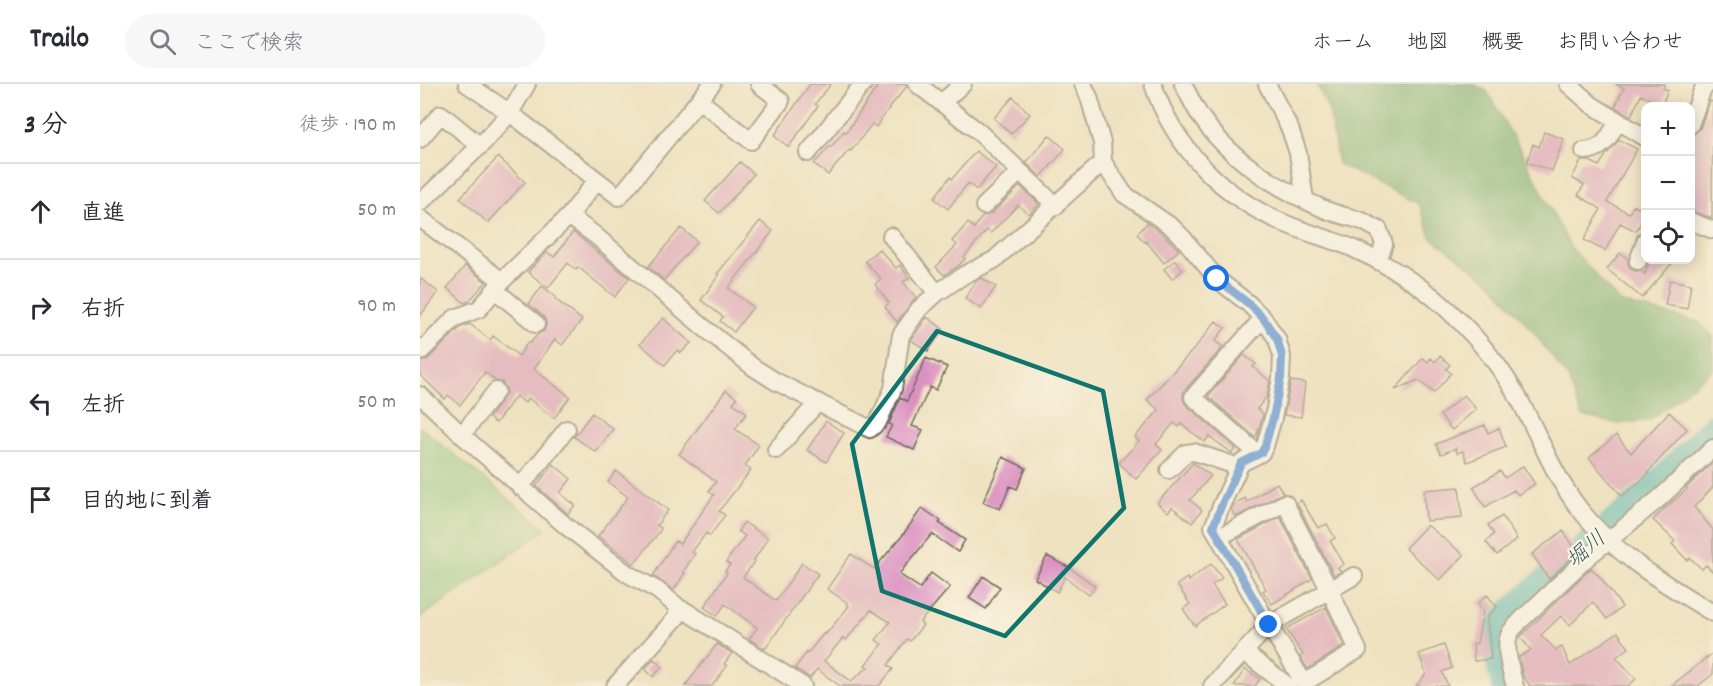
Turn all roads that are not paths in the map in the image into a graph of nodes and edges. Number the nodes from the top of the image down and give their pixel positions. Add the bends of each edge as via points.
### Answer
1 (467, 84) edge
2 (527, 84) edge
3 (712, 84) edge
4 (759, 84) edge
5 (863, 84) edge
6 (917, 84) edge
7 (963, 84) edge
8 (1083, 84) edge
9 (1153, 84) edge
10 (1183, 84) edge
11 (1267, 84) edge
12 (1568, 84) edge
13 (1702, 86) edge
14 (699, 100) junction
15 (941, 103) junction
16 (1695, 109) edge
17 (510, 114) junction
18 (1618, 121) junction
19 (1641, 135) edge
20 (420, 139) edge
21 (480, 146) junction
22 (1584, 151) dead end
23 (808, 153) dead end
24 (1103, 162) junction
25 (1020, 171) junction
26 (597, 180) junction
27 (1305, 200) junction
28 (420, 203) edge
29 (984, 206) dead end
30 (1056, 206) junction
31 (569, 216) junction
32 (420, 218) edge
33 (1695, 223) edge
34 (1713, 230) edge
35 (891, 236) dead end
36 (1641, 250) edge
37 (1378, 261) junction
38 (1638, 261) dead end
39 (498, 285) junction
40 (937, 293) junction
41 (1263, 318) junction
42 (536, 324) dead end
43 (420, 352) edge
44 (496, 391) dead end
45 (420, 395) edge
46 (818, 402) junction
47 (567, 429) dead end
48 (462, 435) junction
49 (1713, 448) edge
50 (776, 450) dead end
51 (1258, 454) junction
52 (1239, 467) junction
53 (1169, 470) dead end
54 (520, 487) junction
55 (1602, 536) junction
56 (1219, 537) junction
57 (1353, 576) dead end
58 (1329, 590) junction
59 (677, 610) junction
60 (1713, 613) edge
61 (1269, 625) junction
62 (1244, 652) junction
63 (615, 686) edge
64 (803, 686) edge
65 (1212, 686) edge
66 (1288, 686) edge
67 (1515, 686) edge

1 - 17 street
2 - 17 street
3 - 14 street
4 - 14 street via 781,100 751,141
5 - 23 street
6 - 15 street
7 - 15 street
8 - 24 street via 1102,142
9 - 37 street via 1180,139 1228,190 1287,225
10 - 27 street via 1200,117 1220,140 1268,179
11 - 27 street via 1298,153
12 - 18 street
13 - 16 street
14 - 26 street via 619,197
15 - 25 street
17 - 21 street
17 - 26 street
18 - 19 street
18 - 22 street via 1605,143
20 - 21 street via 441,114
21 - 28 street
24 - 30 street
24 - 41 street via 1124,194 1172,227 1217,279
25 - 29 street
25 - 30 street
26 - 31 street
27 - 37 street via 1379,230 1384,244
30 - 40 street via 994,260
31 - 39 street
31 - 46 street via 753,367
32 - 39 street
33 - 34 street
35 - 40 street
36 - 38 street
37 - 55 street via 1433,297 1461,322 1500,368 1561,482
39 - 42 street
39 - 43 street via 479,309 454,318
40 - 46 street via 919,309 902,335 894,389 878,422 870,429
41 - 51 street via 1277,339 1282,356 1273,418 1265,446
41 - 51 street via 1193,397
44 - 48 street
45 - 48 street
46 - 50 street
47 - 54 street
48 - 54 street
49 - 55 street via 1662,496
51 - 52 street
52 - 53 street via 1194,452 1186,453
52 - 56 street via 1213,527
54 - 59 street via 628,574 657,590
55 - 60 street via 1652,576
55 - 67 street via 1588,556 1510,633 1507,642
56 - 58 street via 1285,503
56 - 61 street
57 - 58 street
58 - 61 street
58 - 61 street via 1358,650 1304,683
59 - 63 street via 677,617
59 - 64 street via 684,610
61 - 62 street
62 - 65 street
62 - 66 street

